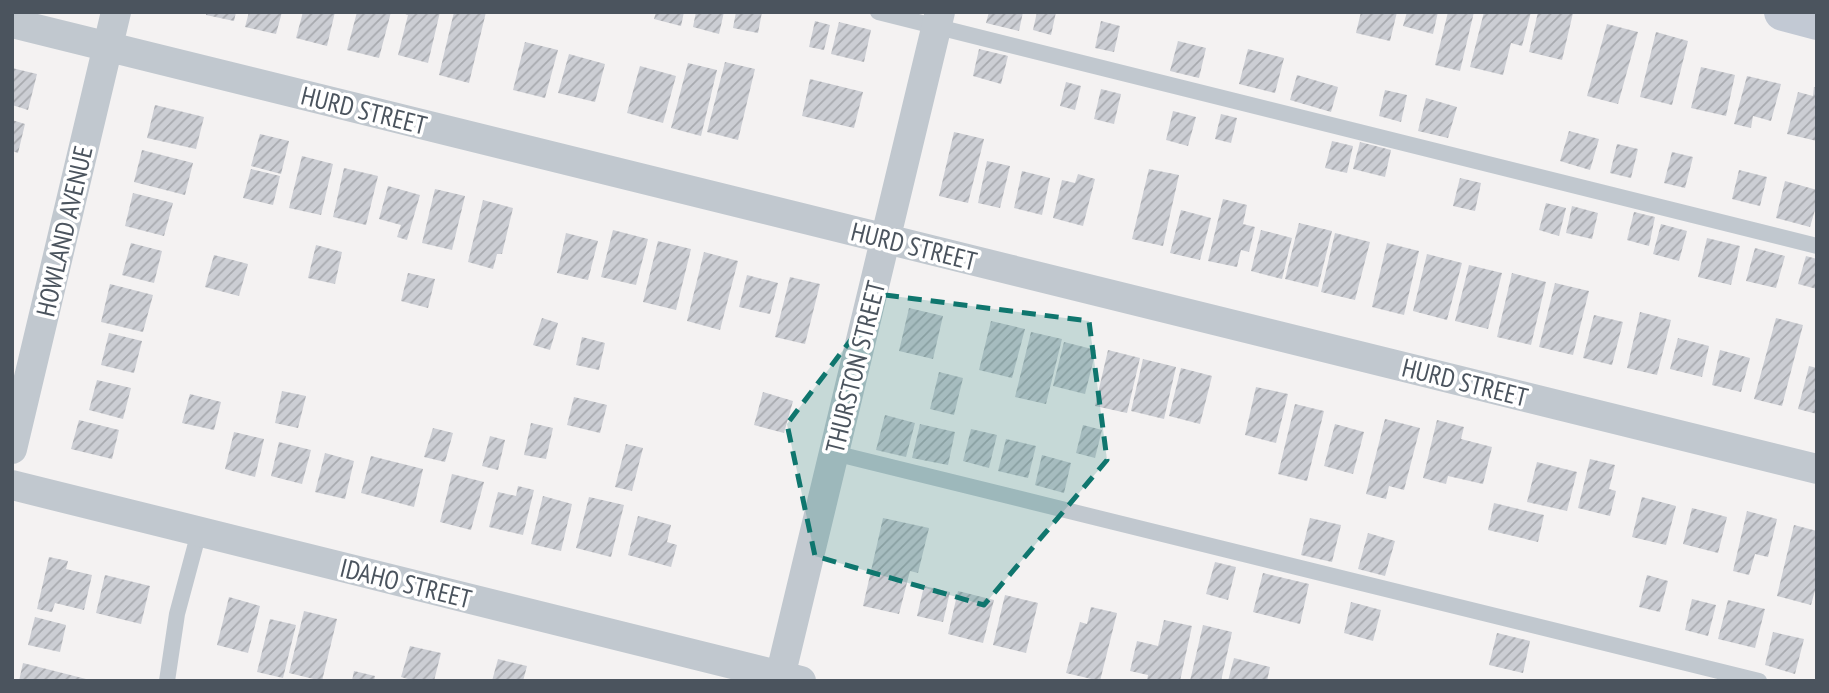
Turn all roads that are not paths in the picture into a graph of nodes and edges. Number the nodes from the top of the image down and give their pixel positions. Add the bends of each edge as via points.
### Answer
1 (116, 12) edge
2 (878, 12) edge
3 (1783, 12) edge
4 (938, 20) edge
5 (1817, 21) edge
6 (12, 23) edge
7 (108, 46) junction
8 (885, 239) junction
9 (1817, 246) edge
10 (12, 449) edge
11 (834, 453) junction
12 (1817, 469) edge
13 (12, 485) edge
14 (199, 532) junction
15 (787, 679) edge
16 (167, 681) edge
17 (1759, 681) edge

1 - 7 street, HOWLAND AVENUE
2 - 4 lane
3 - 5 street
4 - 8 street, THURSTON STREET
4 - 9 lane
6 - 7 street, HURD STREET
7 - 8 street, HURD STREET
7 - 10 street, HOWLAND AVENUE
8 - 11 street, THURSTON STREET
8 - 12 street, HURD STREET
11 - 15 street, THURSTON STREET
11 - 17 lane
13 - 14 street, IDAHO STREET
14 - 15 street, IDAHO STREET
14 - 16 lane via 177,614

